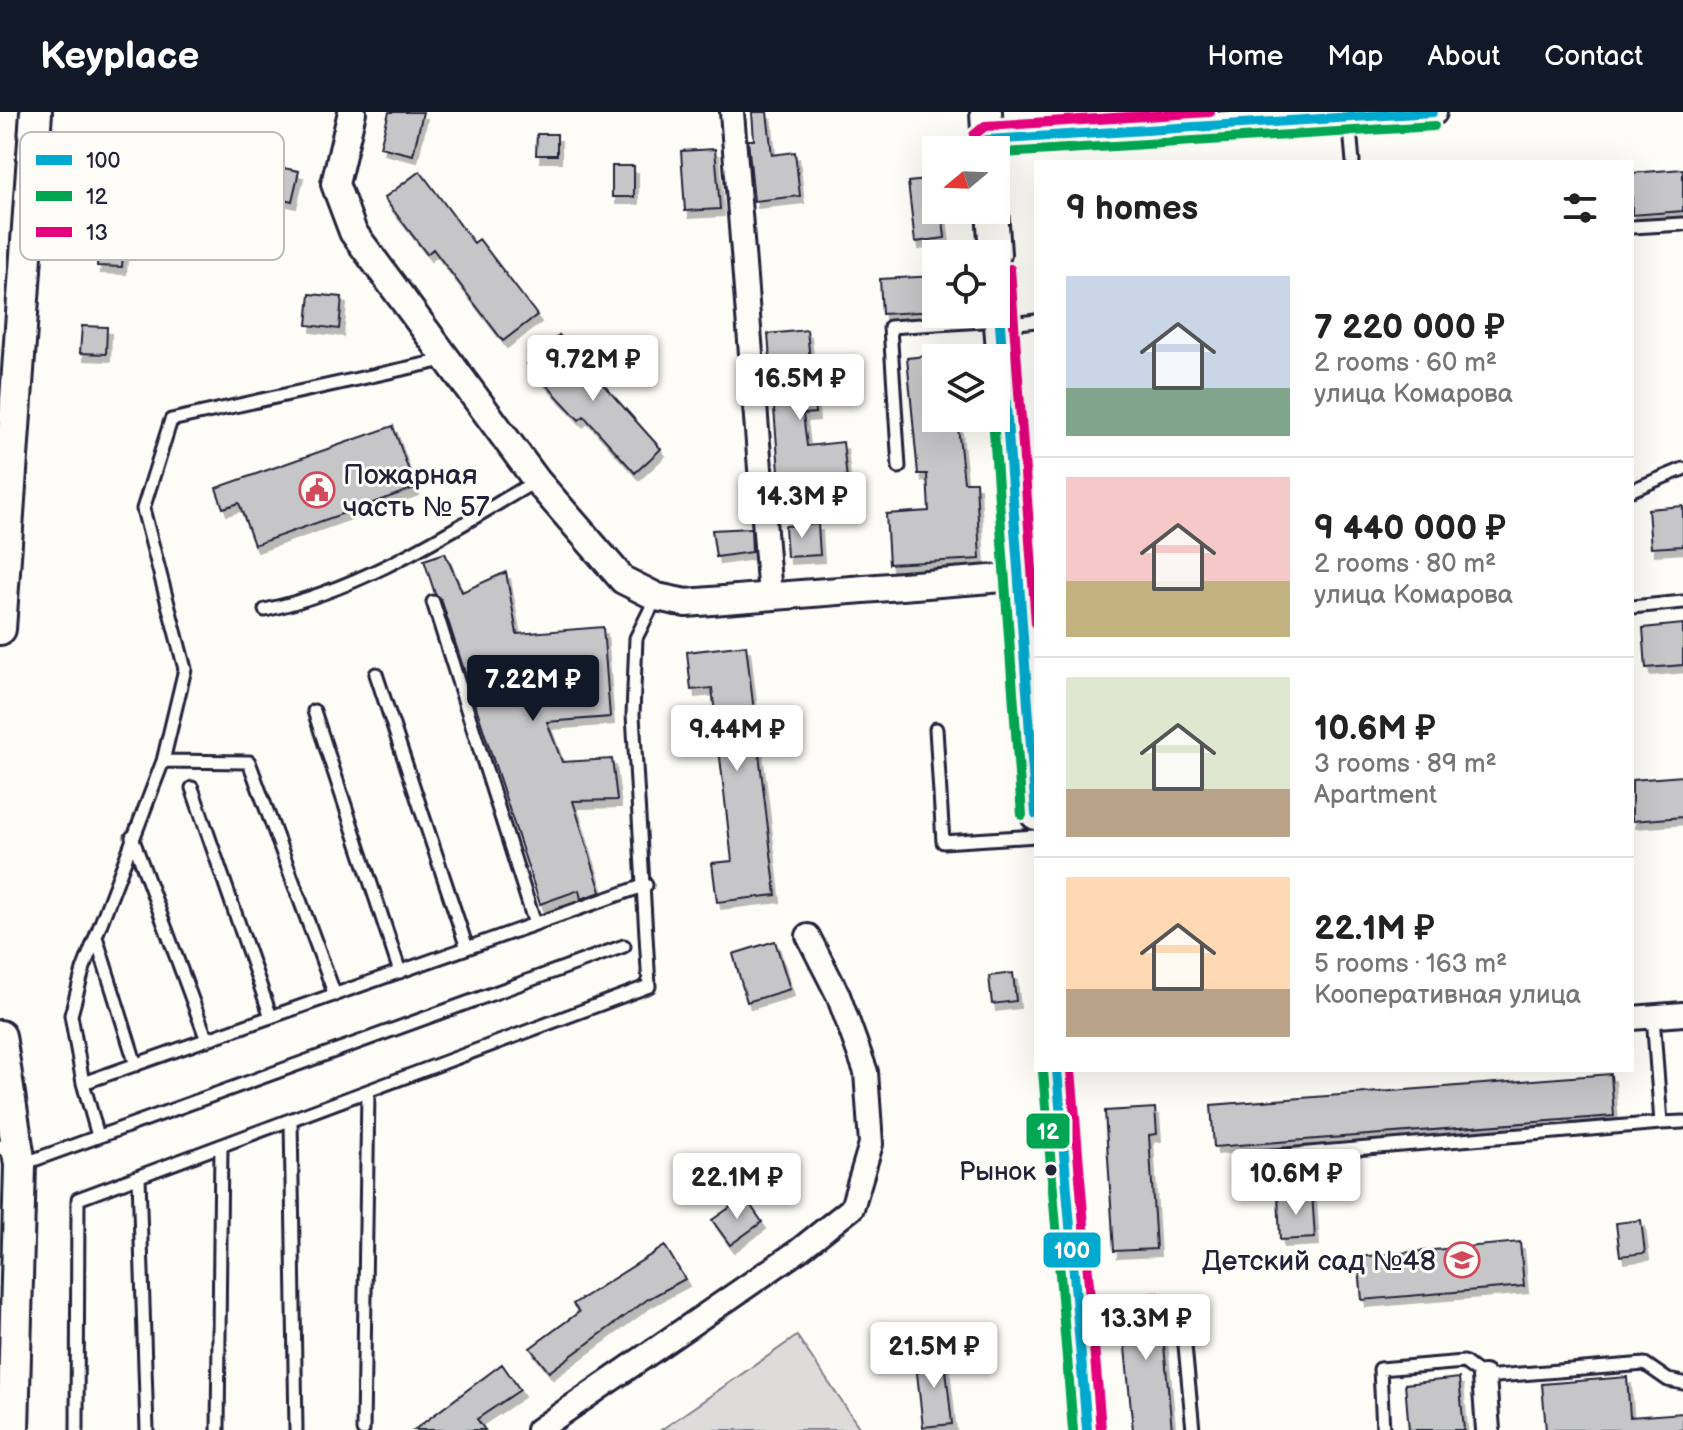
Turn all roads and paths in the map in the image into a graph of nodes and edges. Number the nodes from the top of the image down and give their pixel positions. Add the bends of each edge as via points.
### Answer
1 (36, 112) edge
2 (352, 112) edge
3 (732, 112) edge
4 (1433, 112) edge
5 (1366, 115) edge
6 (35, 132) edge
7 (987, 134) edge
8 (1354, 160) edge
9 (1683, 224) edge
10 (1634, 227) edge
11 (26, 260) edge
12 (1034, 321) edge
13 (1010, 322) edge
14 (922, 326) edge
15 (1000, 328) edge
16 (444, 360) junction
17 (899, 467) dead end
18 (1683, 469) edge
19 (537, 481) junction
20 (1634, 489) edge
21 (1016, 577) junction
22 (770, 596) junction
23 (657, 597) junction
24 (433, 602) dead end
25 (1683, 602) edge
26 (1634, 607) edge
27 (265, 610) dead end
28 (0, 629) edge
29 (376, 674) dead end
30 (314, 711) dead end
31 (936, 729) dead end
32 (1033, 732) edge
33 (1034, 759) edge
34 (163, 761) junction
35 (192, 788) dead end
36 (1034, 836) edge
37 (132, 837) junction
38 (646, 885) junction
39 (535, 924) junction
40 (808, 936) dead end
41 (96, 937) junction
42 (624, 946) dead end
43 (467, 948) junction
44 (400, 972) junction
45 (335, 995) junction
46 (1683, 1014) edge
47 (271, 1017) junction
48 (1642, 1017) edge
49 (0, 1036) edge
50 (207, 1040) junction
51 (136, 1065) junction
52 (1057, 1072) edge
53 (83, 1083) junction
54 (368, 1091) junction
55 (291, 1120) junction
56 (1683, 1122) edge
57 (1661, 1123) junction
58 (98, 1136) junction
59 (221, 1146) junction
60 (10, 1155) edge
61 (1249, 1158) dead end
62 (139, 1177) junction
63 (1182, 1314) dead end
64 (1484, 1377) junction
65 (1683, 1383) edge
66 (13, 1430) edge
67 (77, 1430) edge
68 (147, 1430) edge
69 (218, 1430) edge
70 (296, 1430) edge
71 (363, 1430) edge
72 (538, 1430) edge
73 (1087, 1430) edge
74 (1193, 1430) edge
75 (1383, 1430) edge
76 (1488, 1430) edge

1 - 6 main road
2 - 16 street via 335,184 353,232
3 - 22 street
4 - 5 street
5 - 7 street
5 - 8 lane
9 - 10 lane
11 - 28 main road
12 - 13 lane
14 - 17 lane via 890,327
15 - 21 main road
16 - 19 street
16 - 34 lane via 171,420 143,509 185,669
18 - 20 lane
19 - 23 street via 623,580
19 - 27 lane via 417,551 309,601
21 - 22 street
21 - 32 main road
22 - 23 street via 686,603
23 - 38 lane via 636,638 633,715
24 - 39 lane
25 - 26 lane
29 - 43 lane
30 - 44 lane
31 - 36 lane via 943,842
32 - 33 main road
34 - 37 lane
34 - 45 lane via 249,762
35 - 47 lane
37 - 41 lane
37 - 50 lane
38 - 39 lane
38 - 54 lane via 649,986
39 - 43 lane
40 - 72 street via 838,995 866,1072 871,1144 852,1208
41 - 51 lane
41 - 53 lane via 71,1015
42 - 58 lane
43 - 44 lane
44 - 45 lane
45 - 47 lane
46 - 48 street
47 - 50 lane
48 - 57 lane
49 - 60 main road
50 - 51 lane
51 - 53 lane
52 - 73 main road
53 - 58 lane
54 - 55 lane
54 - 71 lane
55 - 59 lane
55 - 70 lane
56 - 57 lane
57 - 61 lane
58 - 60 lane
59 - 62 lane
59 - 69 lane
60 - 66 main road
62 - 67 lane via 78,1199
62 - 68 lane
63 - 74 lane
64 - 65 lane via 1645,1364 1668,1380
64 - 75 lane via 1464,1362 1380,1369
64 - 76 street

